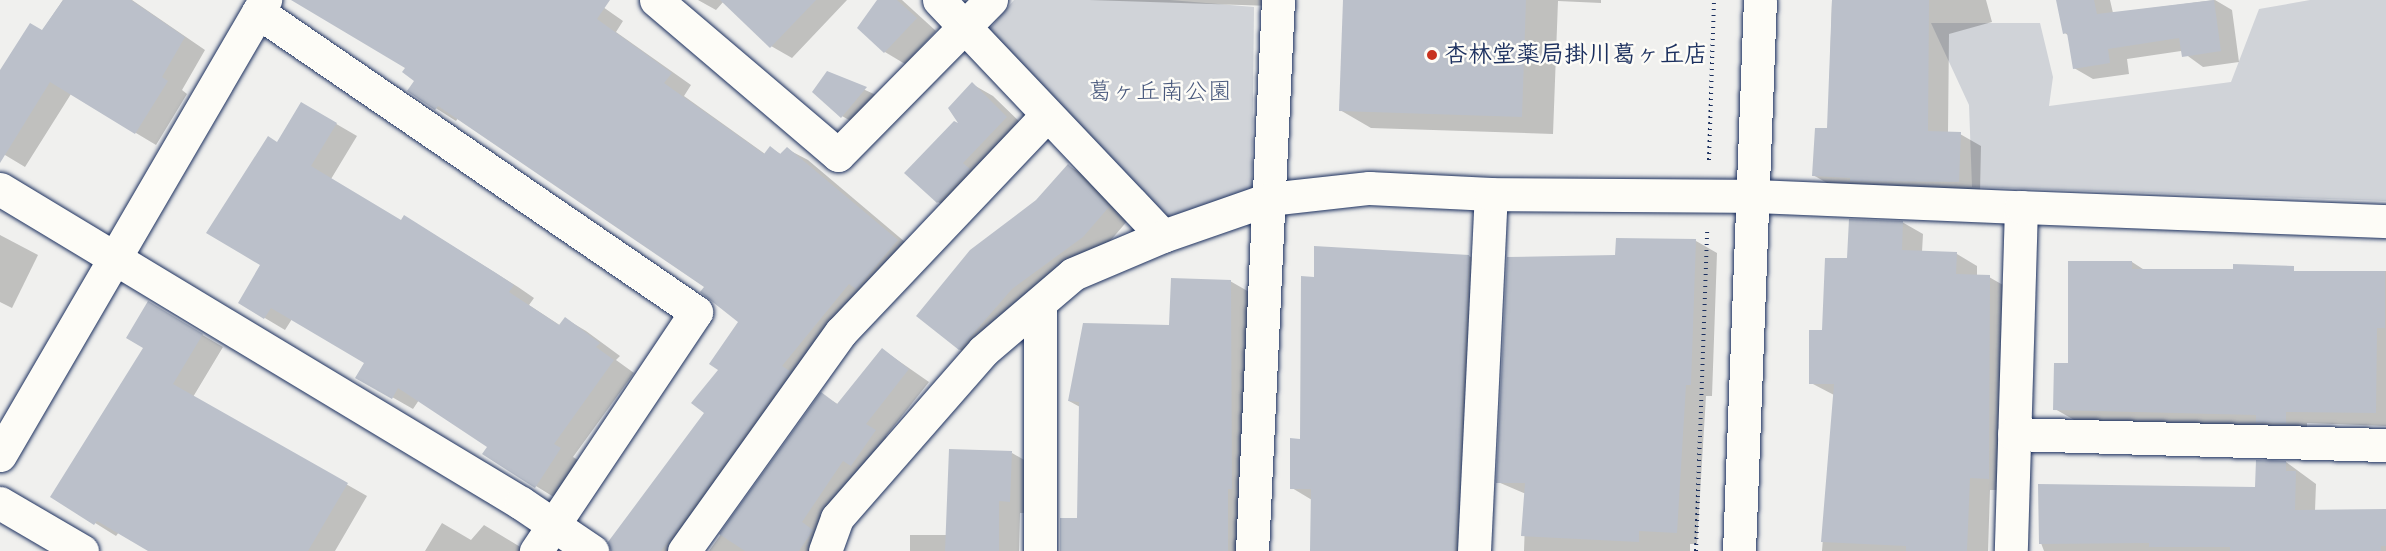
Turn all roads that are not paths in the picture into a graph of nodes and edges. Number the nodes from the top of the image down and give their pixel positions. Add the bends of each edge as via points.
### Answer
1 (656, 0) edge
2 (939, 0) edge
3 (991, 0) edge
4 (1278, 0) edge
5 (1760, 0) edge
6 (261, 6) edge
7 (963, 28) junction
8 (1047, 115) junction
9 (0, 189) edge
10 (1491, 194) junction
11 (1755, 196) junction
12 (1269, 198) junction
13 (2020, 207) junction
14 (2386, 221) edge
15 (1163, 236) junction
16 (115, 256) junction
17 (1040, 303) junction
18 (2014, 434) junction
19 (2386, 445) edge
20 (0, 455) edge
21 (0, 503) edge
22 (554, 523) junction
23 (82, 551) edge
24 (536, 551) edge
25 (592, 551) edge
26 (684, 551) edge
27 (825, 551) edge
28 (1040, 551) edge
29 (1252, 551) edge
30 (1474, 551) edge
31 (1739, 551) edge
32 (2011, 551) edge

1 - 7 street via 838,155
2 - 7 street
3 - 7 street
4 - 12 street
5 - 11 street
6 - 16 street
6 - 22 street via 696,312
7 - 8 street
8 - 15 street
8 - 26 street via 841,332
9 - 16 street
10 - 11 street
10 - 12 street via 1370,188
10 - 30 street
11 - 13 street
11 - 31 street
12 - 15 street
12 - 29 street
13 - 14 street
13 - 18 street
15 - 17 street via 1073,274
16 - 20 street
16 - 22 street
17 - 27 street via 982,351 837,518
17 - 28 street
18 - 19 street
18 - 32 street
21 - 23 street
22 - 24 street
22 - 25 street

